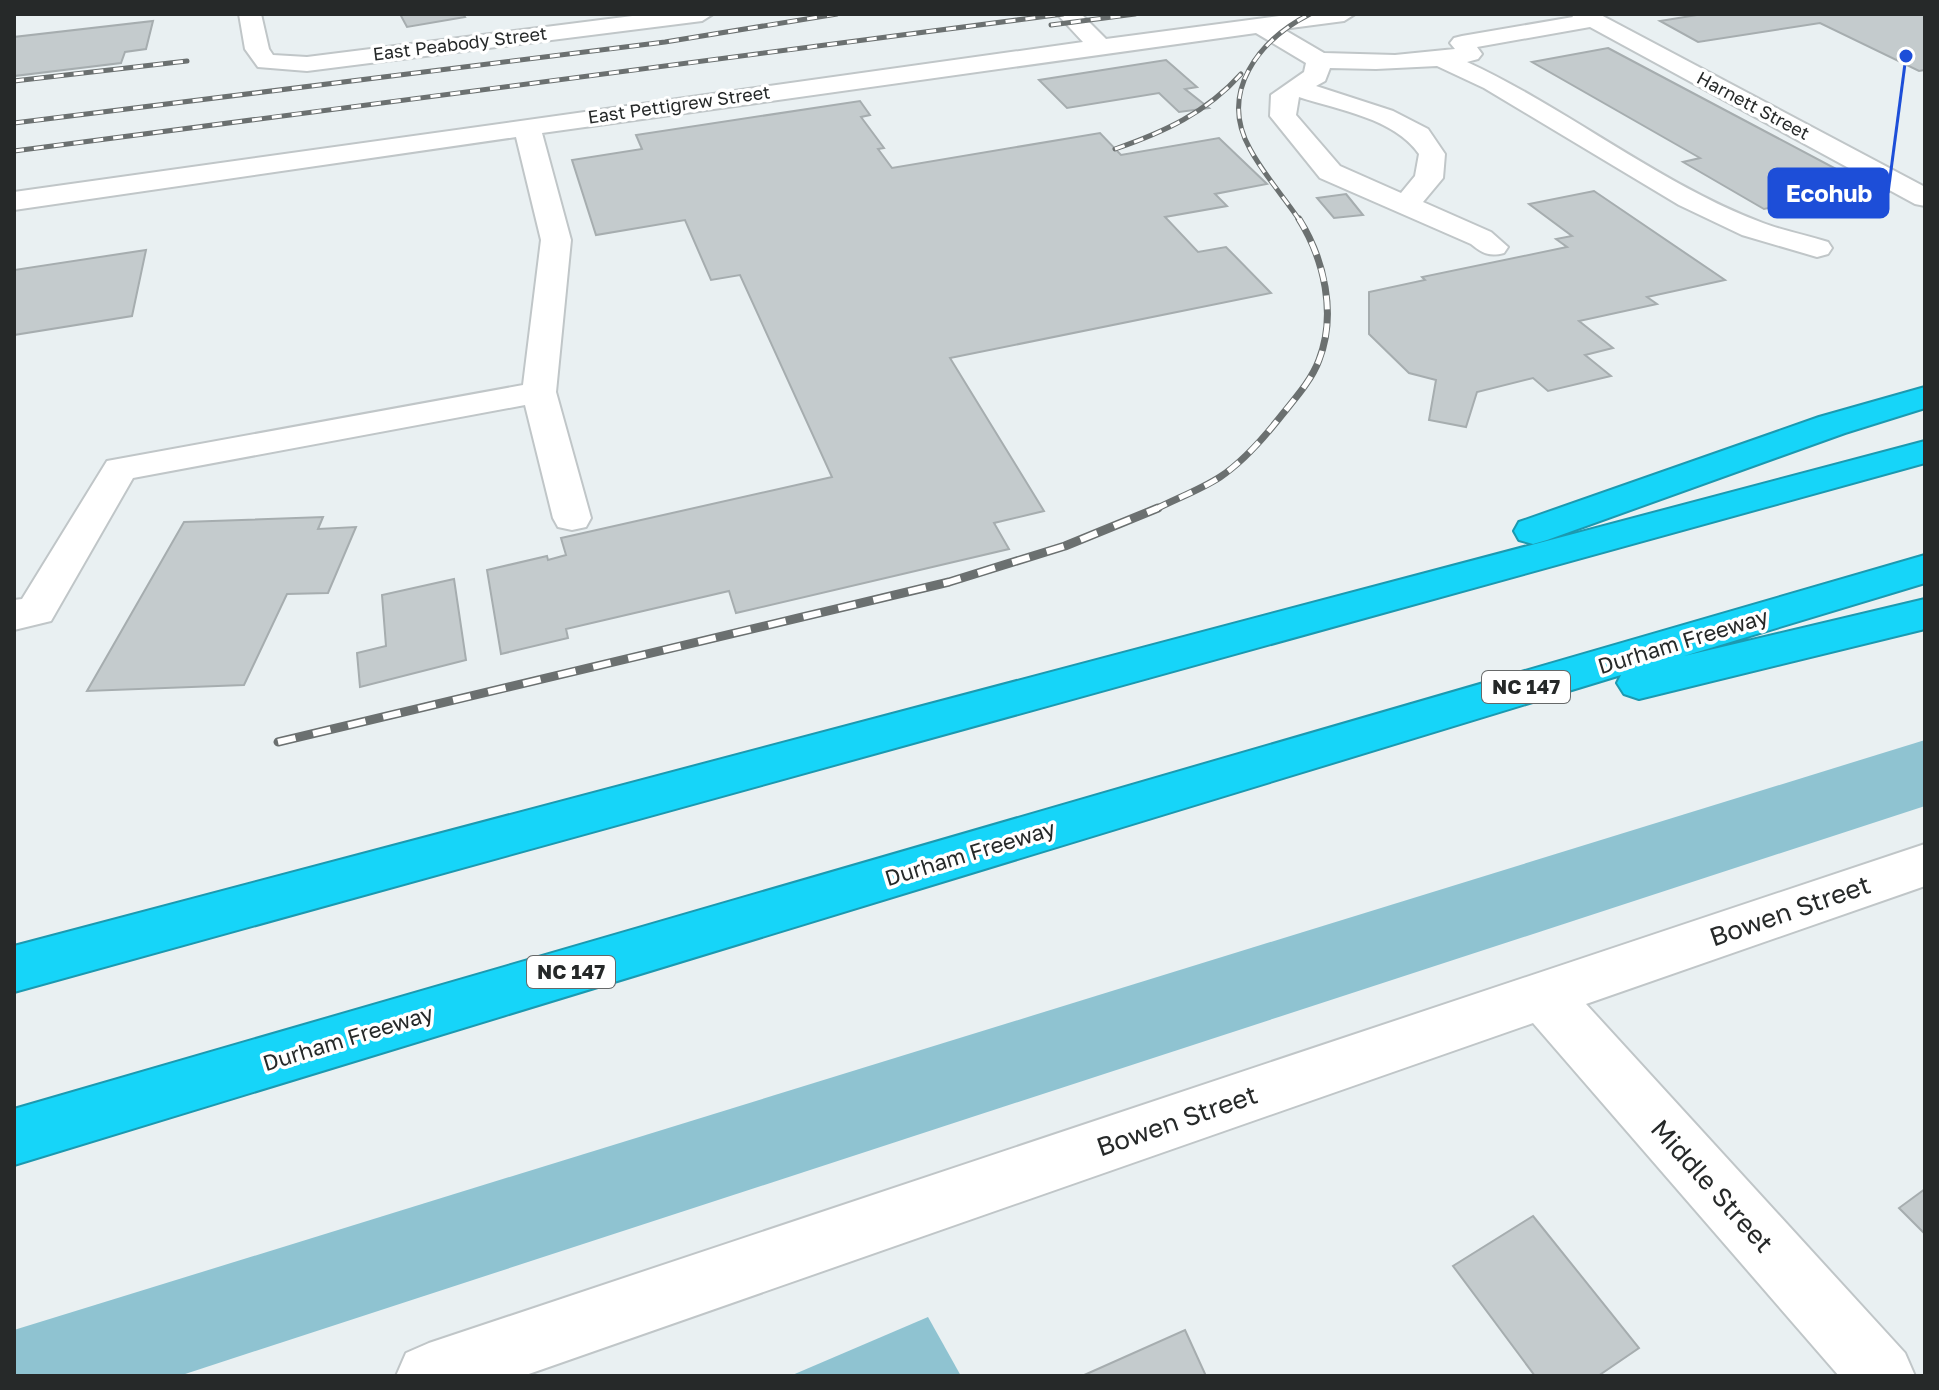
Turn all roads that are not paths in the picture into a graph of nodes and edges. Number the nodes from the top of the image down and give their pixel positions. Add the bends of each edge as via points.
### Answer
1 (250, 14) edge
2 (702, 14) edge
3 (1068, 14) edge
4 (1344, 14) edge
5 (1587, 17) edge
6 (582, 21) edge
7 (1259, 25) junction
8 (1101, 47) junction
9 (1442, 59) junction
10 (1319, 60) junction
11 (1296, 88) junction
12 (527, 127) junction
13 (1925, 198) edge
14 (14, 201) edge
15 (1404, 206) junction
16 (1493, 247) dead end
17 (1817, 248) dead end
18 (539, 392) junction
19 (1925, 397) edge
20 (1925, 452) edge
21 (572, 518) dead end
22 (1925, 569) edge
23 (1925, 614) edge
24 (14, 615) edge
25 (1206, 647) junction
26 (1127, 806) junction
27 (1925, 865) edge
28 (14, 969) edge
29 (1543, 995) junction
30 (14, 1137) edge
31 (429, 1376) edge
32 (1882, 1376) edge

1 - 6 street, East Peabody Street via 257,49 266,62 307,64
2 - 6 street, East Peabody Street
3 - 8 street
4 - 7 street, East Pettigrew Street
5 - 9 street via 1462,43 1470,54
5 - 13 street, Harnett Street
7 - 8 street, East Pettigrew Street
7 - 10 street
8 - 12 street, East Pettigrew Street
9 - 10 street via 1385,64
9 - 17 street via 1493,83 1689,199 1752,229
10 - 11 street via 1316,76
11 - 15 street via 1284,95 1283,116 1330,172
11 - 15 street via 1384,116 1419,135 1432,154 1429,178
12 - 14 street, East Pettigrew Street
12 - 18 street via 556,240
15 - 16 street
18 - 21 street
18 - 24 street via 120,469 36,611
19 - 25 highway via 1832,425
20 - 25 highway
22 - 26 highway, Durham Freeway / NC 147
23 - 26 highway
25 - 28 highway
26 - 30 highway, Durham Freeway / NC 147
27 - 29 street, Bowen Street
29 - 31 street, Bowen Street
29 - 32 street, Middle Street

